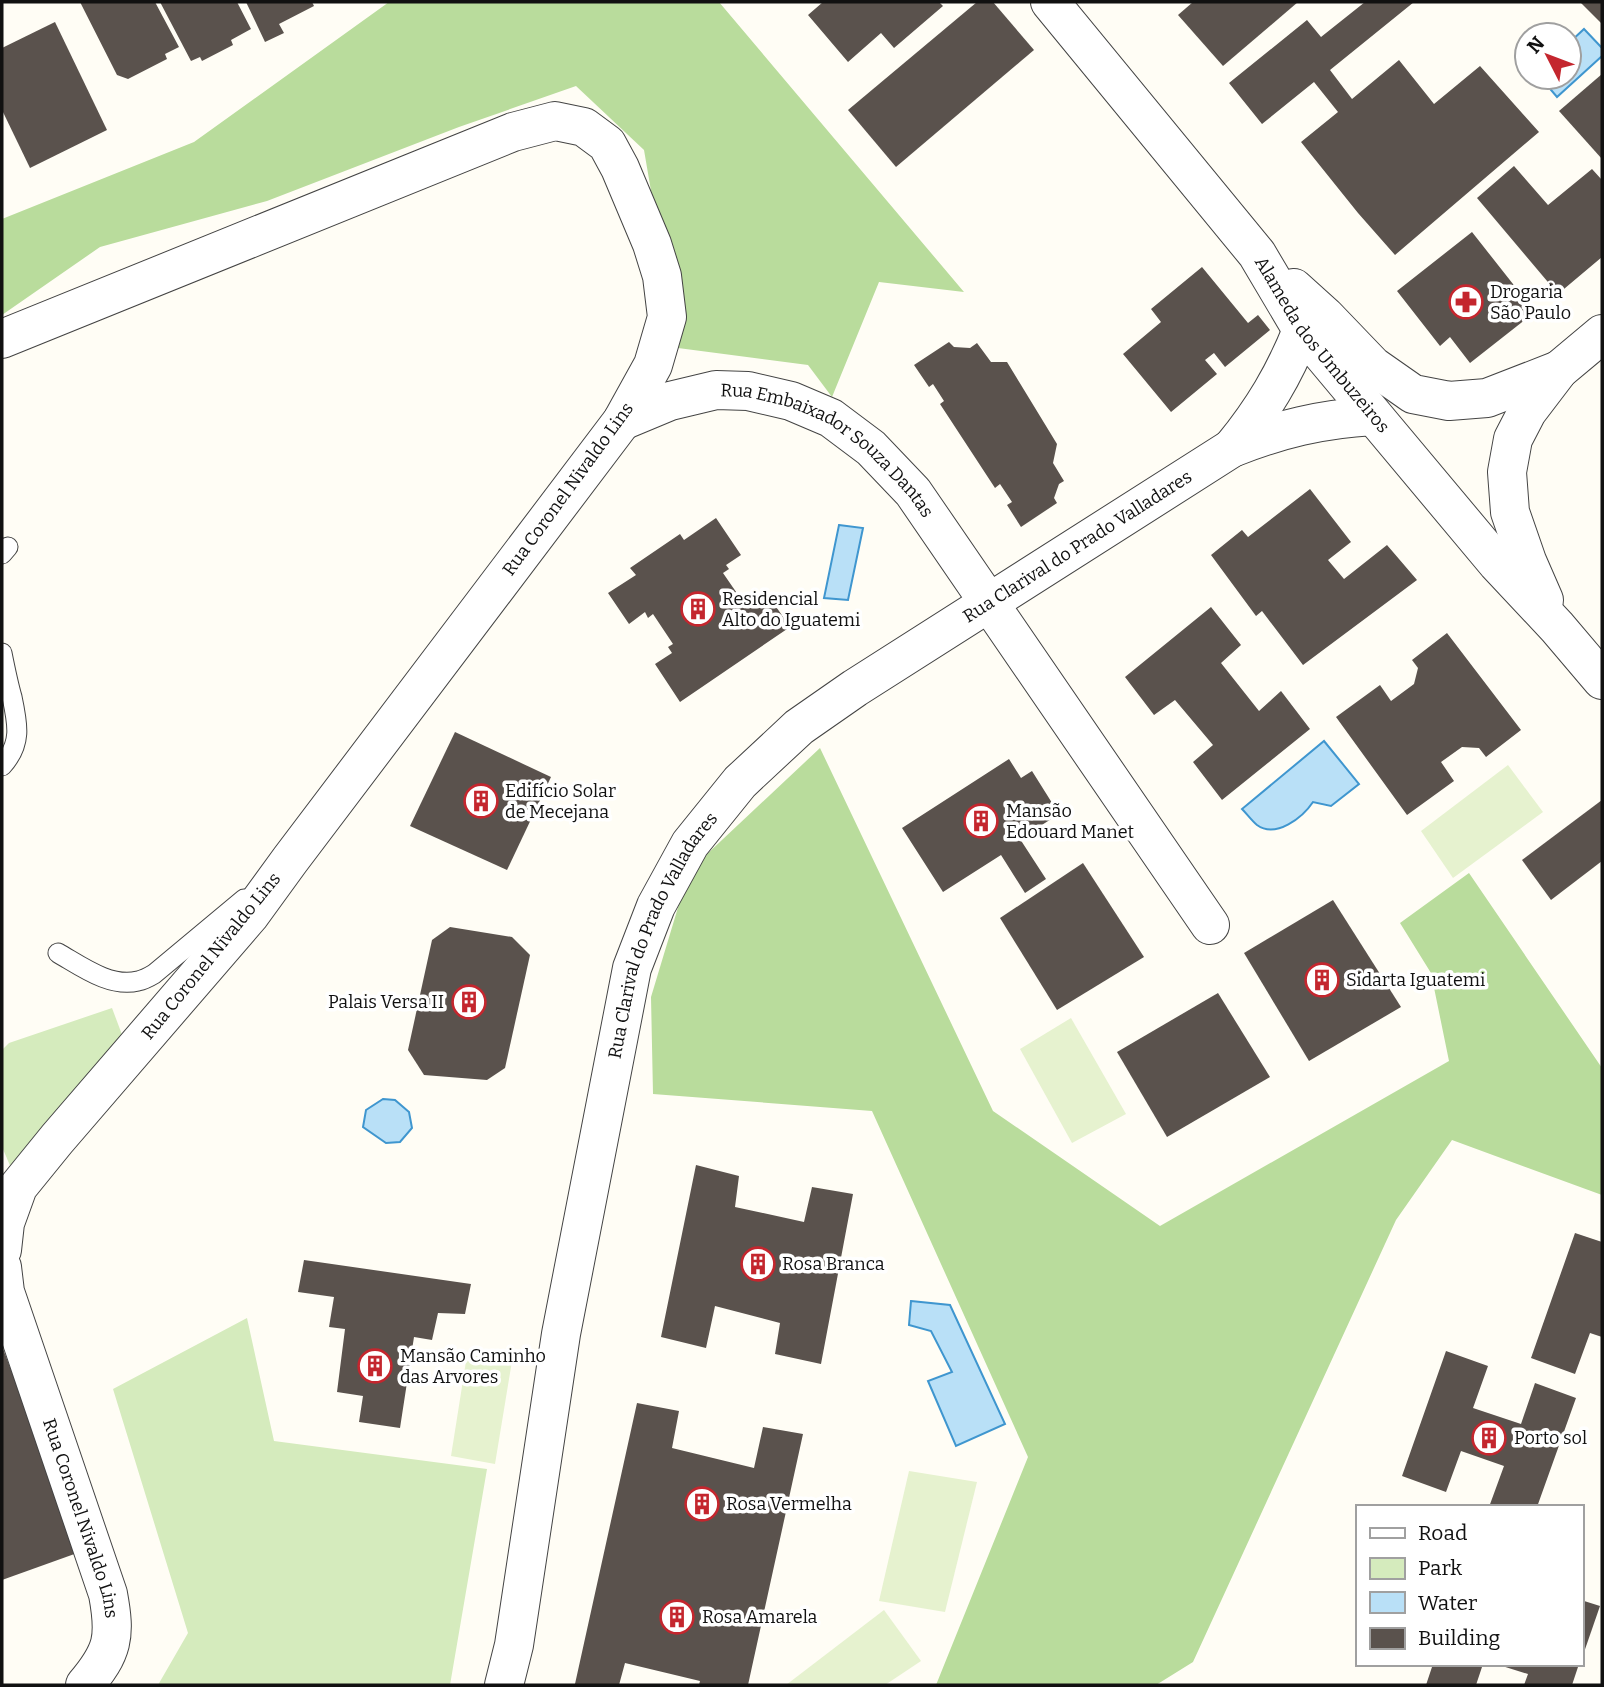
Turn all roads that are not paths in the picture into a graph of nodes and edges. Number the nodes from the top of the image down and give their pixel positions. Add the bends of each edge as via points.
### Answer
1 (1050, 2) edge
2 (1257, 254) junction
3 (1302, 330) junction
4 (1602, 334) edge
5 (2, 339) edge
6 (1559, 370) junction
7 (1373, 415) junction
8 (622, 421) junction
9 (1232, 448) junction
10 (989, 602) junction
11 (1557, 627) junction
12 (2, 653) edge
13 (1602, 680) edge
14 (2, 766) edge
15 (290, 860) junction
16 (1210, 925) dead end
17 (58, 953) dead end
18 (2, 1250) edge
19 (2, 1267) edge
20 (85, 1685) edge
21 (504, 1685) edge

1 - 2 street, Alameda dos Umbuzeiros
2 - 3 street, Alameda dos Umbuzeiros
2 - 6 street via 1373,366 1413,394 1449,401 1487,398
3 - 7 street, Alameda dos Umbuzeiros
3 - 9 street, Rua Clarival do Prado Valladares via 1273,393
4 - 6 street
5 - 8 street, Rua Coronel Nivaldo Lins via 513,132 555,121 584,127 607,144 662,275 667,317 653,365
6 - 11 street via 1513,439 1507,472 1510,512
7 - 9 street, Rua Clarival do Prado Valladares via 1301,425
7 - 11 street, Alameda dos Umbuzeiros
8 - 10 street, Rua Embaixador Souza Dantas via 670,401 716,390 748,391 791,401 831,418 871,448 913,492
8 - 15 street, Rua Coronel Nivaldo Lins
9 - 10 street, Rua Clarival do Prado Valladares
10 - 16 street, Rua Embaixador Souza Dantas
10 - 21 street, Rua Clarival do Prado Valladares via 799,727 740,782 690,844 656,906 632,968 561,1334
11 - 13 street, Alameda dos Umbuzeiros
12 - 14 lane via 17,740
15 - 17 lane via 154,974 136,982 98,975
15 - 18 street, Rua Coronel Nivaldo Lins via 250,915 18,1187 5,1223
19 - 20 street, Rua Coronel Nivaldo Lins via 5,1292 111,1607 111,1644 100,1668

